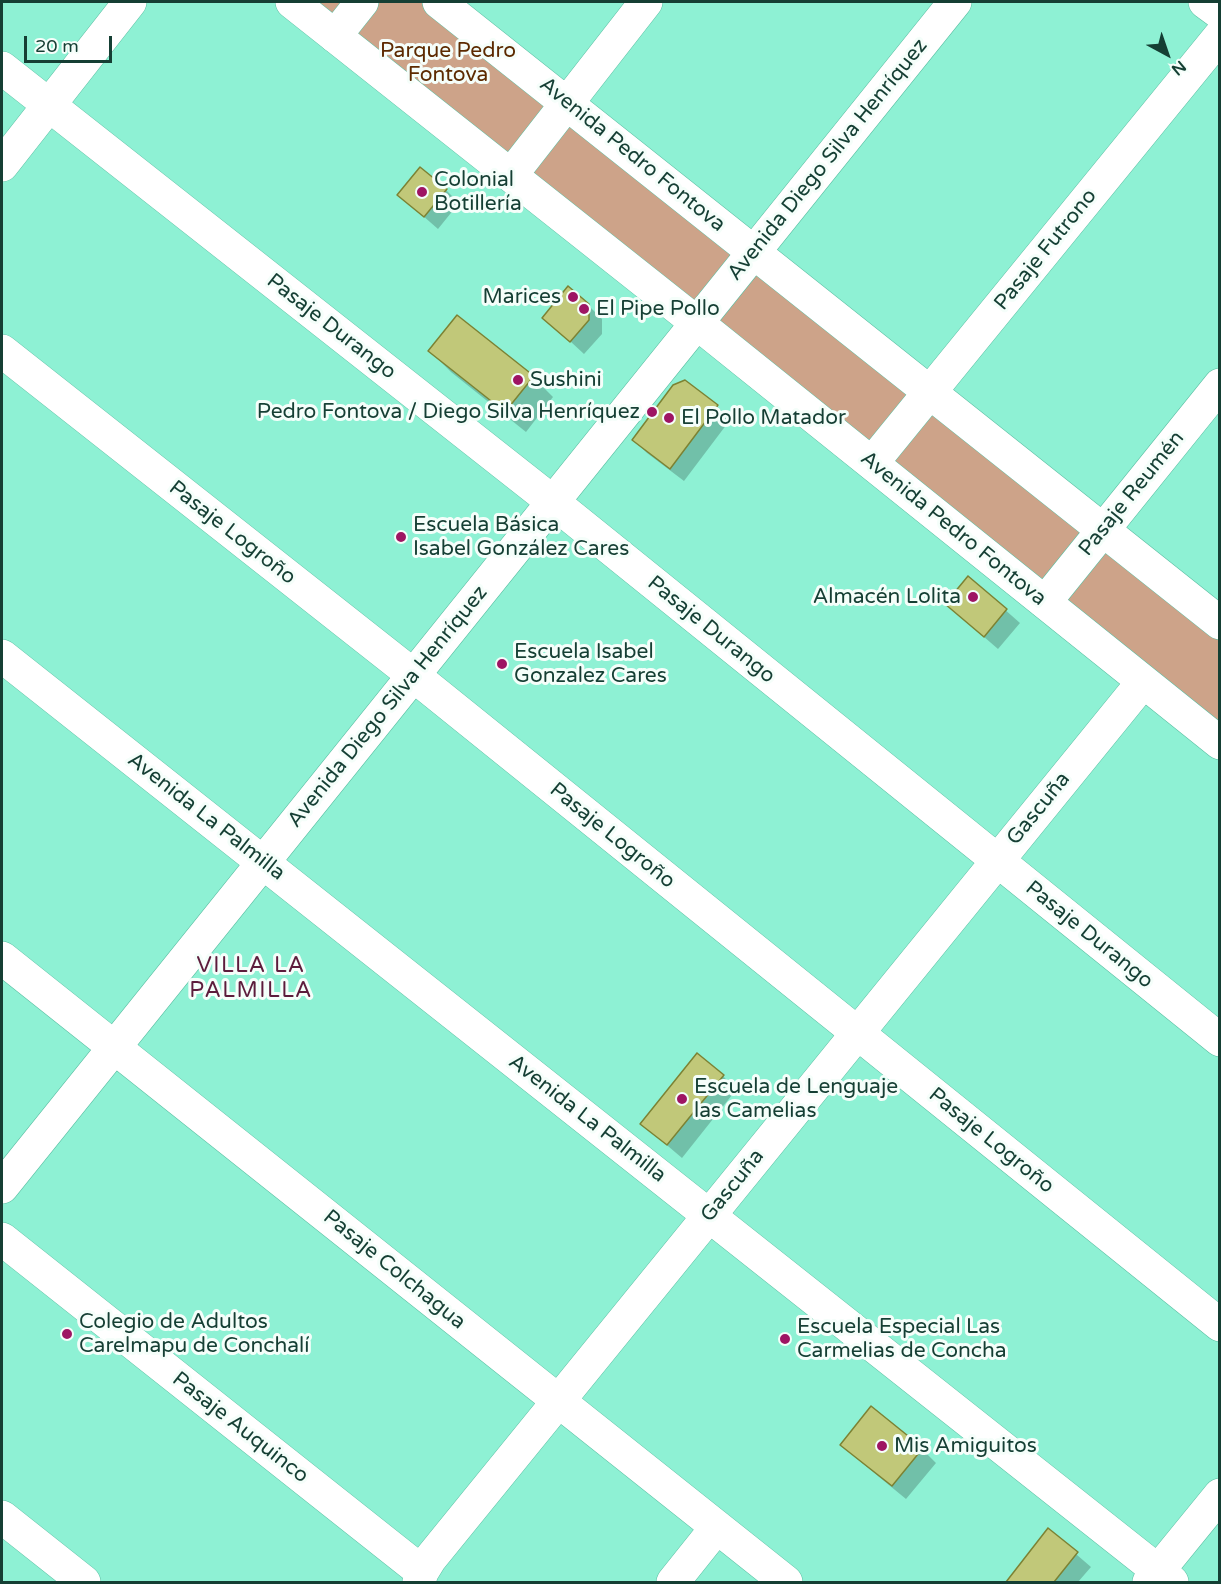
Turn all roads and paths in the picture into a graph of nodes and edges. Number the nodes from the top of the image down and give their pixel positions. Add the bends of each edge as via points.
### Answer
1 (130, 2) edge
2 (292, 2) edge
3 (362, 2) edge
4 (439, 2) edge
5 (646, 2) edge
6 (955, 2) edge
7 (1205, 2) edge
8 (1220, 13) edge
9 (335, 36) junction
10 (1220, 36) edge
11 (2, 68) edge
12 (567, 103) junction
13 (49, 105) junction
14 (2, 165) edge
15 (511, 175) junction
16 (754, 252) junction
17 (697, 323) junction
18 (2, 351) edge
19 (1220, 385) edge
20 (930, 392) junction
21 (872, 463) junction
22 (553, 502) junction
23 (1103, 530) junction
24 (1045, 602) junction
25 (1220, 623) edge
26 (2, 656) edge
27 (413, 675) junction
28 (1143, 682) junction
29 (1219, 740) edge
30 (997, 861) junction
31 (263, 862) junction
32 (2, 958) edge
33 (857, 1033) junction
34 (1220, 1040) edge
35 (114, 1047) junction
36 (2, 1187) edge
37 (709, 1215) junction
38 (2, 1239) edge
39 (1220, 1325) edge
40 (558, 1401) junction
41 (1220, 1495) edge
42 (2, 1517) edge
43 (717, 1527) junction
44 (420, 1577) edge
45 (1160, 1579) edge
46 (84, 1582) edge
47 (673, 1582) edge
48 (786, 1582) edge

1 - 13 street
2 - 9 street, Avenida Pedro Fontova
3 - 9 street
4 - 12 street, Avenida Pedro Fontova
5 - 12 street
6 - 16 street, Avenida Diego Silva Henríquez
7 - 8 street
9 - 15 street, Avenida Pedro Fontova
10 - 20 street, Pasaje Futrono
11 - 13 street, Pasaje Durango
12 - 15 street
12 - 16 street, Avenida Pedro Fontova
13 - 14 street
13 - 22 street, Pasaje Durango
15 - 17 street, Avenida Pedro Fontova
16 - 17 street, Avenida Diego Silva Henríquez
16 - 20 street, Avenida Pedro Fontova
17 - 21 street, Avenida Pedro Fontova
17 - 22 street, Avenida Diego Silva Henríquez
18 - 27 street, Pasaje Logroño
19 - 23 street, Pasaje Reumén
20 - 21 street, Pasaje Futrono
20 - 23 street, Avenida Pedro Fontova
21 - 24 street, Avenida Pedro Fontova
22 - 27 street, Avenida Diego Silva Henríquez
22 - 30 street, Pasaje Durango
23 - 24 street, Pasaje Reumén
23 - 25 street, Avenida Pedro Fontova
24 - 28 street, Avenida Pedro Fontova
26 - 31 street, Avenida La Palmilla
27 - 31 street, Avenida Diego Silva Henríquez
27 - 33 street, Pasaje Logroño
28 - 29 street, Avenida Pedro Fontova
28 - 30 street, Gascuña
30 - 33 street, Gascuña
30 - 34 street, Pasaje Durango
31 - 35 street, Avenida Diego Silva Henríquez
31 - 37 street, Avenida La Palmilla
32 - 35 street, Pasaje Colchagua
33 - 37 street, Gascuña
33 - 39 street, Pasaje Logroño
35 - 36 street, Avenida Diego Silva Henríquez
35 - 40 street, Pasaje Colchagua
37 - 40 street, Gascuña
37 - 45 street, Avenida La Palmilla
38 - 44 street, Pasaje Auquinco
40 - 43 street, Pasaje Colchagua
40 - 44 street, Gascuña via 430,1559
41 - 45 street
42 - 46 street
43 - 47 street
43 - 48 street, Pasaje Colchagua

